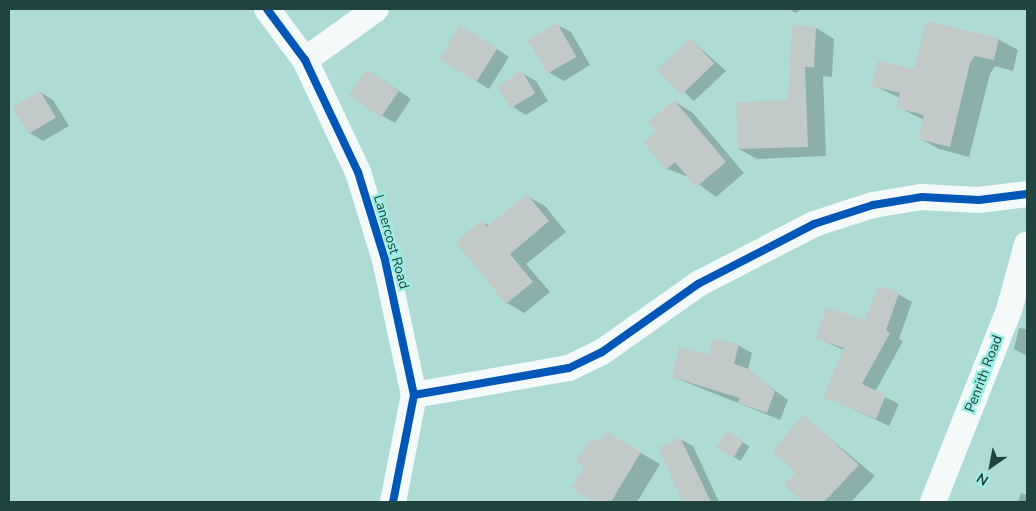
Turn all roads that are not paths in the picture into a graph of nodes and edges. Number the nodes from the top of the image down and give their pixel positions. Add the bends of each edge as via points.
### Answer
1 (267, 9) edge
2 (376, 9) edge
3 (305, 60) junction
4 (1027, 194) edge
5 (1027, 244) edge
6 (414, 395) junction
7 (393, 502) edge
8 (933, 502) edge

1 - 3 street, Lanercost Road
2 - 3 street
3 - 6 street, Lanercost Road via 358,172 385,260
4 - 6 street via 979,200 922,197 873,205 814,224 698,284 602,352 569,368
5 - 8 street, Penrith Road via 1009,310
6 - 7 street, Lanercost Road

